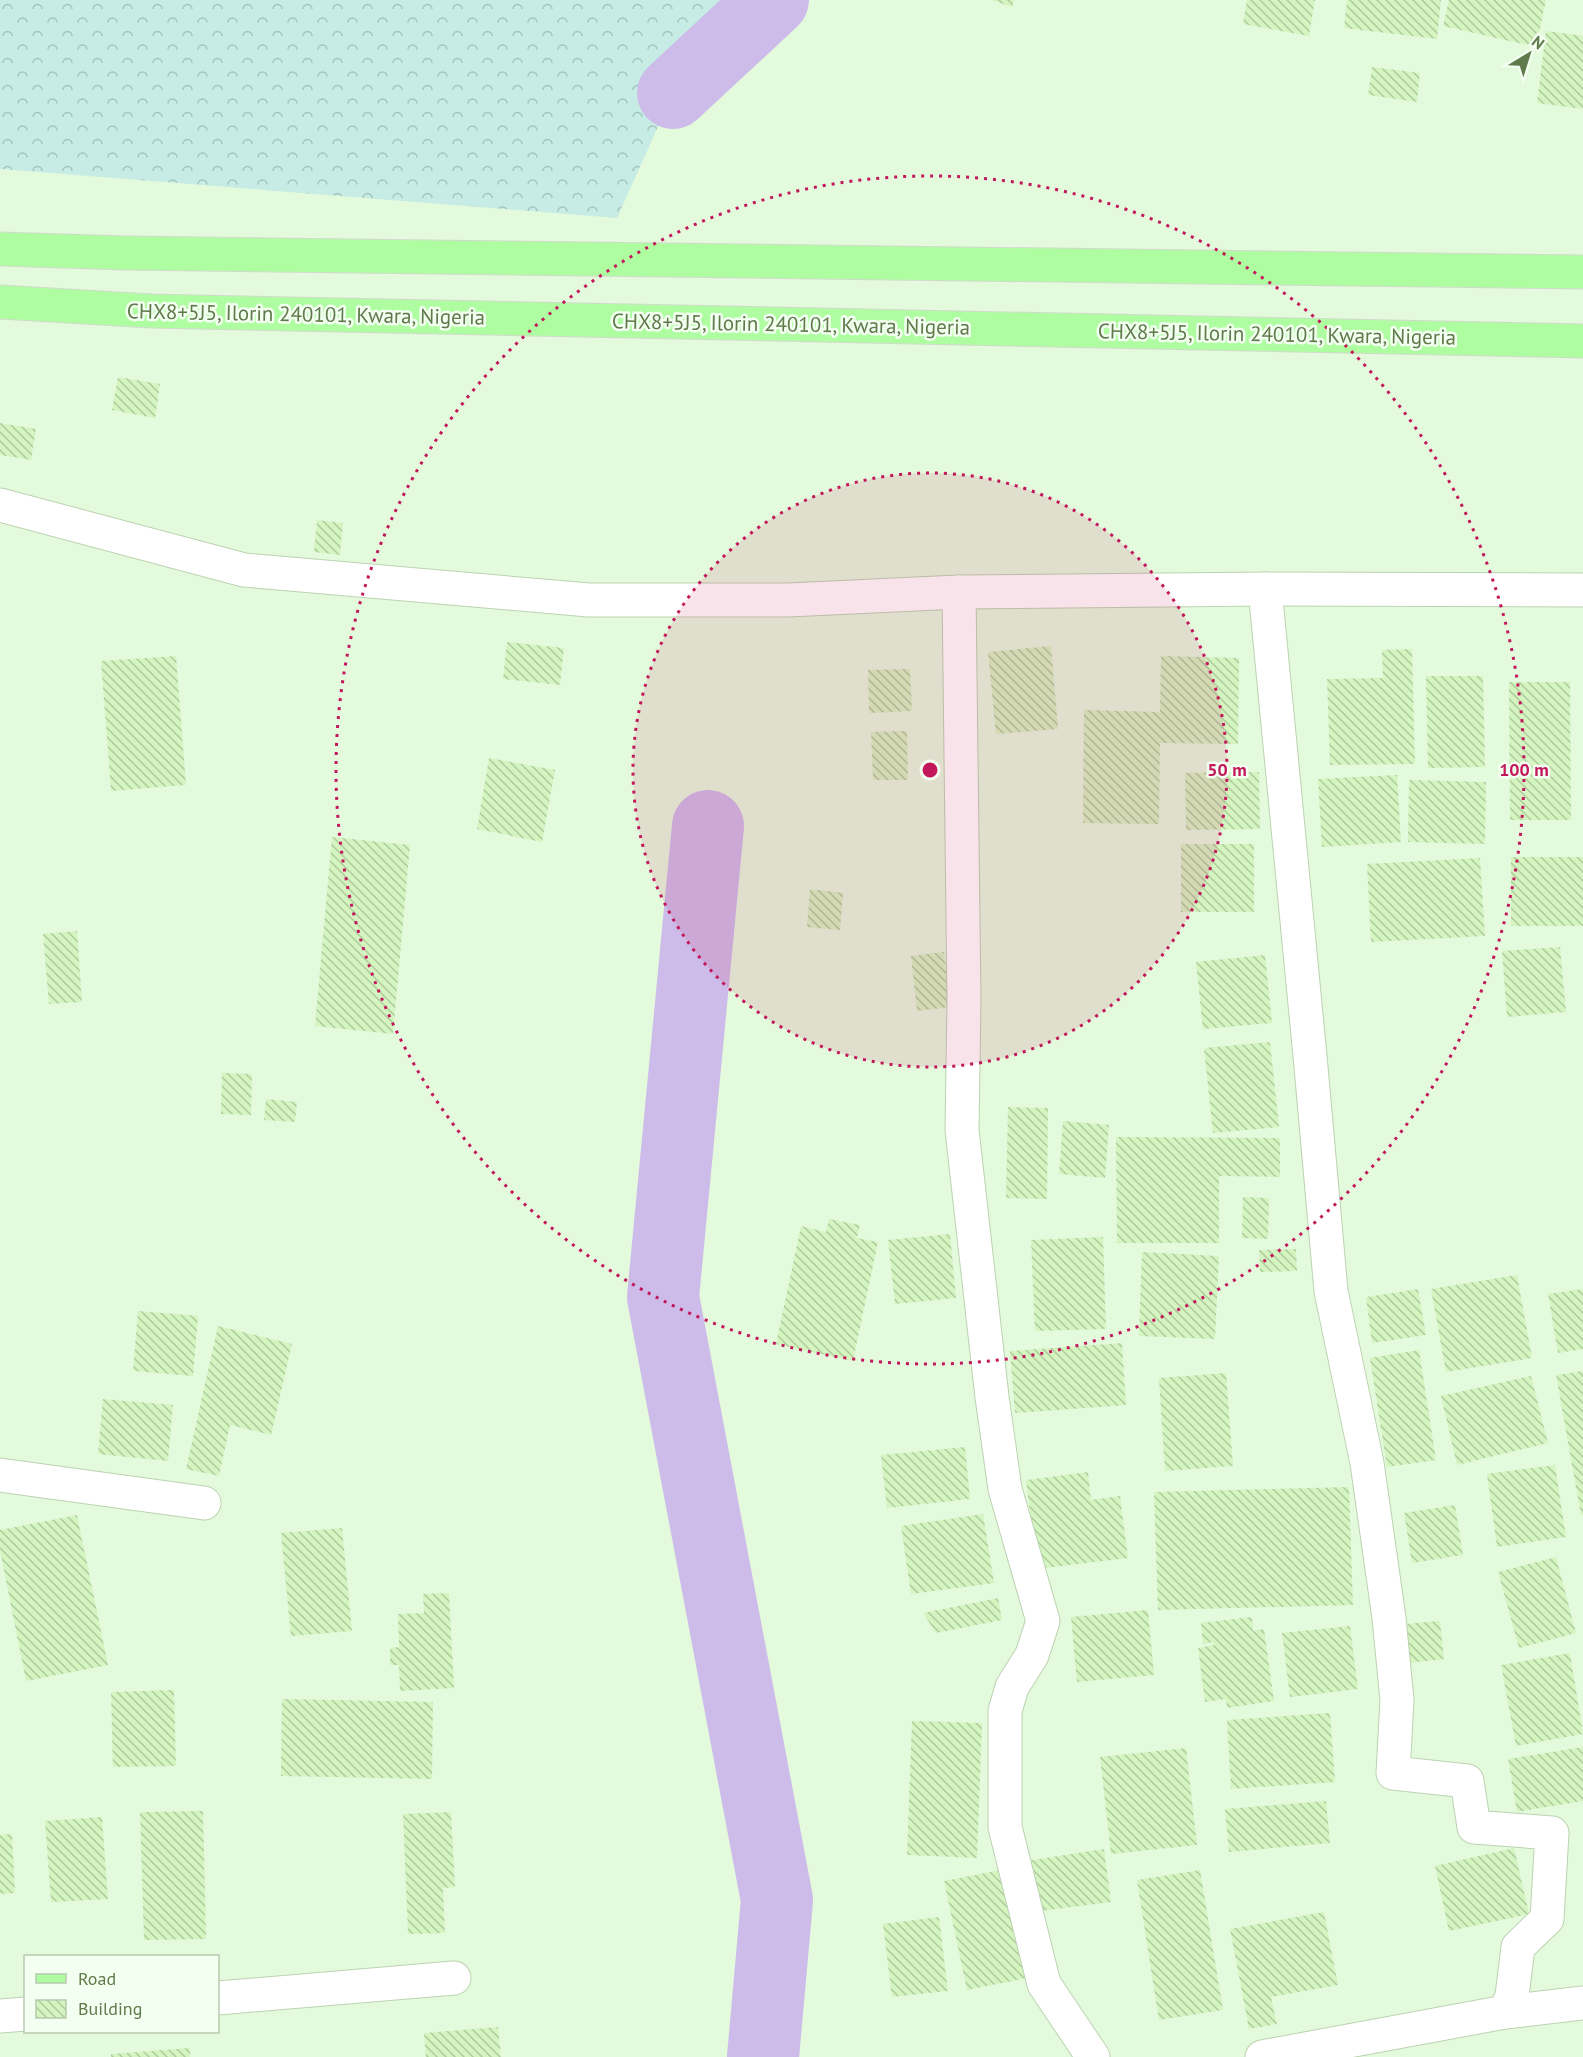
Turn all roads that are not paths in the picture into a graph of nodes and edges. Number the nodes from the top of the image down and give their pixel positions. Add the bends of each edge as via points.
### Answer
1 (0, 249) edge
2 (1583, 272) edge
3 (0, 302) edge
4 (1583, 341) edge
5 (0, 505) edge
6 (1265, 589) junction
7 (1583, 590) edge
8 (959, 592) junction
9 (0, 1475) edge
10 (204, 1503) dead end
11 (454, 1978) dead end
12 (219, 1998) edge
13 (1583, 2004) edge
14 (1505, 2012) junction
15 (24, 2014) edge
16 (0, 2016) edge
17 (1093, 2057) edge
18 (1262, 2057) edge

1 - 2 main road
3 - 4 main road, CHX8+5J5, Ilorin 240101, Kwara, Nigeria via 151,311
5 - 8 street via 244,570 589,600 788,600
6 - 7 street
6 - 8 street
6 - 14 street via 1331,1291 1367,1463 1389,1618 1397,1700 1393,1773 1467,1781 1474,1827 1552,1833 1546,1919 1518,1947 1512,1996
8 - 17 street via 962,1130 1005,1489 1044,1621 1032,1654 1012,1686 1005,1711 1005,1827 1044,1984
9 - 10 street
11 - 12 street
13 - 14 street
14 - 18 street
15 - 16 street

